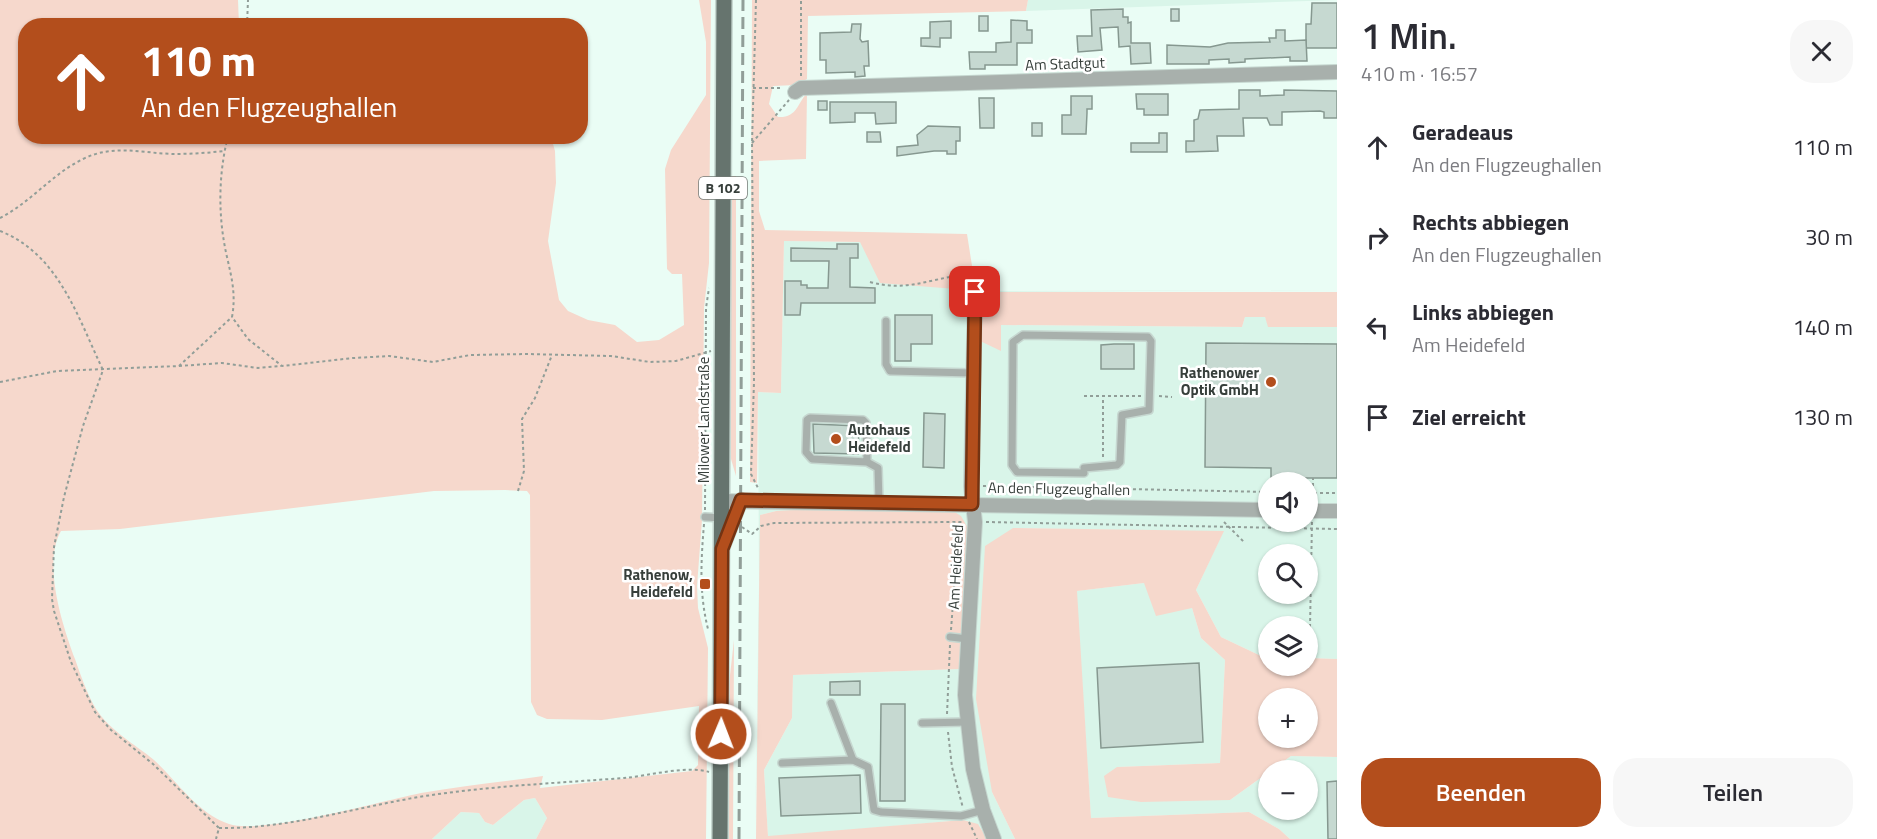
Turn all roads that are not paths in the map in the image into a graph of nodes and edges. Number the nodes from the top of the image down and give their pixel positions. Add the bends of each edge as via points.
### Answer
1 (724, 0) edge
2 (1337, 72) edge
3 (798, 90) road end
4 (975, 292) road end
5 (886, 321) dead end
6 (972, 373) junction
7 (867, 462) junction
8 (1084, 471) joint
9 (741, 500) junction
10 (722, 501) junction
11 (879, 502) junction
12 (972, 504) junction
13 (1258, 510) edge
14 (1318, 511) edge
15 (1337, 511) edge
16 (705, 517) dead end
17 (728, 519) junction
18 (950, 637) dead end
19 (969, 639) junction
20 (831, 703) dead end
21 (967, 722) junction
22 (922, 723) dead end
23 (853, 760) junction
24 (782, 763) dead end
25 (983, 810) junction
26 (720, 839) edge
27 (994, 839) edge

1 - 10 main road, Milower Landstraße / B 102
2 - 3 street, Am Stadtgut
4 - 6 street, Am Heidefeld
5 - 6 lane via 886,364 890,371
6 - 12 street, Am Heidefeld
7 - 7 lane via 812,459 806,452 807,420 863,420
7 - 11 lane via 878,468
8 - 8 lane via 1117,465 1122,415 1149,410 1148,337 1023,336 1013,342 1012,465 1017,472
9 - 10 street, An den Flugzeughallen
9 - 11 street, An den Flugzeughallen
9 - 17 street
10 - 17 main road, Milower Landstraße / B 102
11 - 12 street, An den Flugzeughallen
12 - 13 street, An den Flugzeughallen
12 - 19 street, Am Heidefeld via 975,522
14 - 15 street
16 - 17 lane
17 - 26 main road, Milower Landstraße / B 102 via 722,549
18 - 19 lane
19 - 21 street, Am Heidefeld
20 - 23 lane
21 - 22 lane
21 - 25 street, Am Heidefeld
23 - 24 lane
23 - 25 lane via 868,767 874,810 961,816
25 - 27 street, Am Heidefeld

